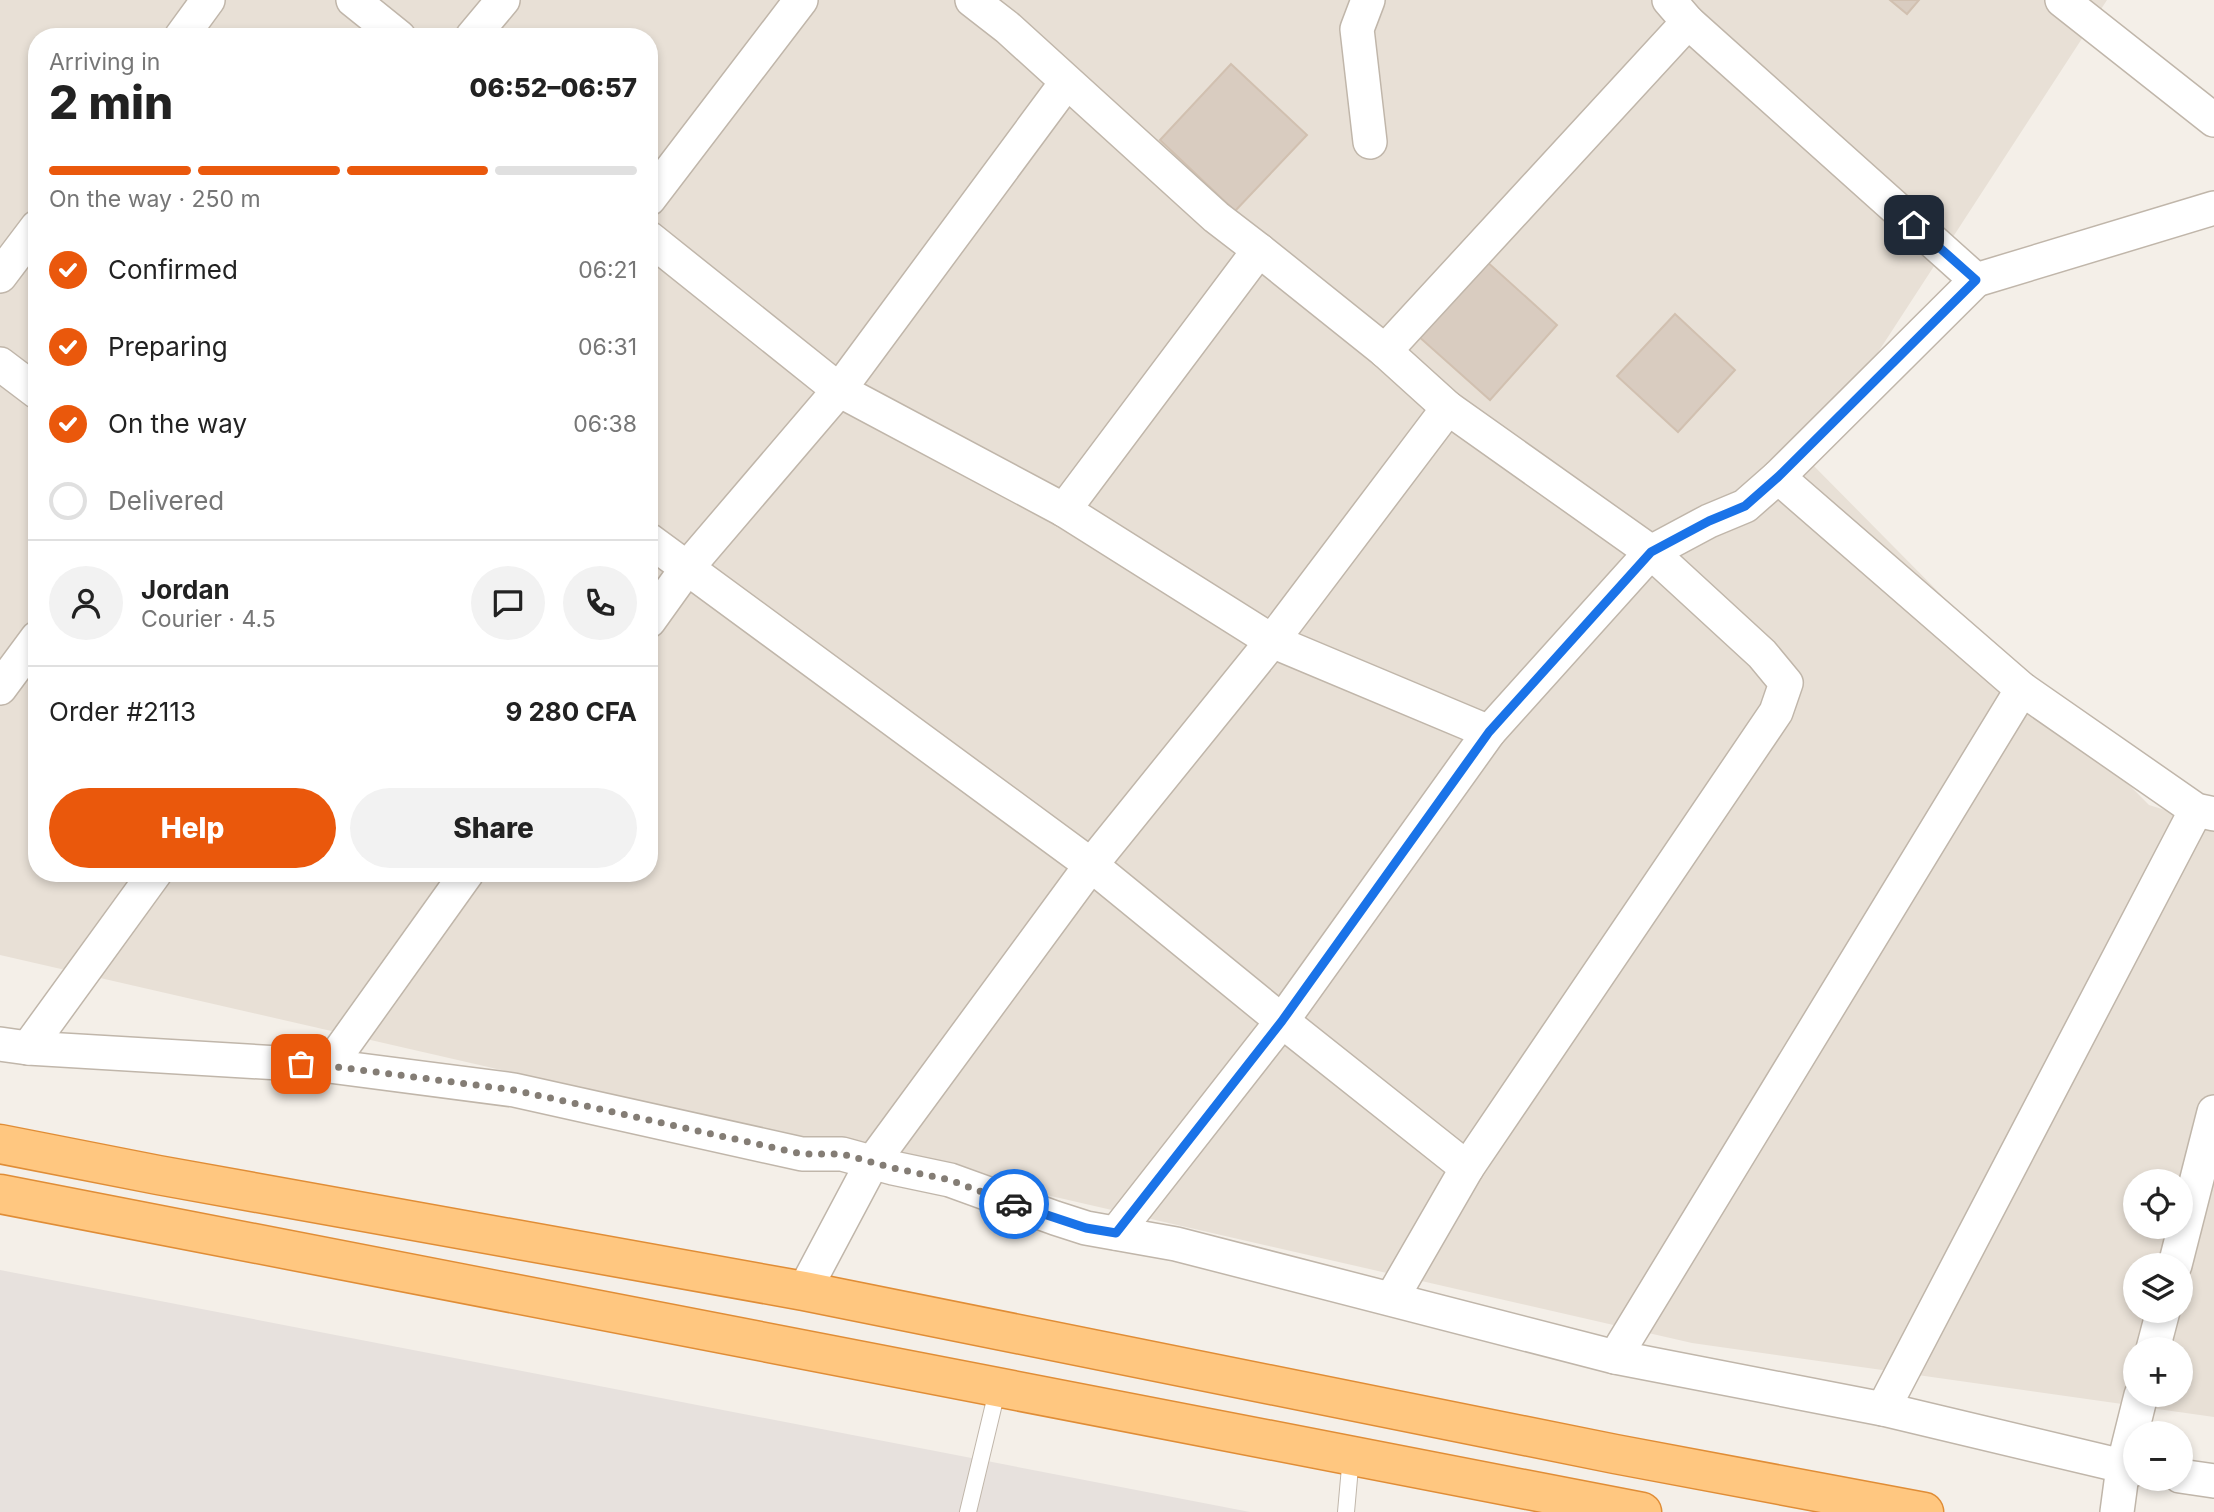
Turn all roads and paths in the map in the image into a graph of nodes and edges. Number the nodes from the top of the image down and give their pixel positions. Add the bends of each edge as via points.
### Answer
1 (208, 0) edge
2 (353, 0) edge
3 (503, 0) edge
4 (801, 0) edge
5 (972, 0) edge
6 (1368, 0) edge
7 (2062, 0) edge
8 (1679, 11) edge
9 (188, 28) edge
10 (388, 28) edge
11 (480, 28) edge
12 (1066, 83) junction
13 (2214, 120) edge
14 (1370, 142) dead end
15 (658, 186) edge
16 (2214, 208) edge
17 (28, 239) edge
18 (658, 245) edge
19 (1258, 250) junction
20 (0, 276) edge
21 (1976, 280) junction
22 (1385, 351) junction
23 (0, 364) edge
24 (28, 385) edge
25 (838, 390) junction
26 (1448, 408) junction
27 (1778, 477) junction
28 (1064, 510) junction
29 (658, 547) edge
30 (1651, 552) junction
31 (687, 568) junction
32 (658, 608) edge
33 (1272, 641) junction
34 (28, 649) edge
35 (3, 679) edge
36 (2022, 689) junction
37 (1489, 732) junction
38 (2205, 812) edge
39 (1091, 865) junction
40 (148, 882) edge
41 (461, 882) edge
42 (1282, 1021) junction
43 (14, 1046) edge
44 (329, 1066) junction
45 (2214, 1112) edge
46 (0, 1144) edge
47 (872, 1163) junction
48 (1467, 1168) junction
49 (0, 1194) edge
50 (1116, 1233) junction
51 (2178, 1253) edge
52 (804, 1291) junction
53 (1392, 1298) junction
54 (1615, 1357) junction
55 (998, 1387) junction
56 (1883, 1409) junction
57 (1351, 1456) junction
58 (2123, 1467) edge
59 (2193, 1478) edge
60 (2214, 1481) edge
61 (2123, 1490) edge
62 (968, 1512) edge
63 (1346, 1512) edge
64 (1642, 1512) edge
65 (1924, 1512) edge
66 (2117, 1512) edge

1 - 9 street
2 - 10 street
3 - 11 street
4 - 15 street
5 - 12 street
6 - 14 street via 1357,29
7 - 13 street
8 - 21 street
8 - 22 street
12 - 19 street
12 - 25 street
16 - 21 street
17 - 20 street
18 - 25 street
19 - 22 street
19 - 28 street
21 - 27 street
22 - 26 street
23 - 24 street
25 - 28 street
25 - 31 street
26 - 30 street
26 - 33 street
27 - 30 street via 1745,506
27 - 36 street
28 - 33 street
29 - 31 street
30 - 37 street
30 - 48 street via 1762,654 1786,683 1776,712
31 - 32 street
31 - 39 street
33 - 37 street
33 - 39 street
34 - 35 street
36 - 38 street
36 - 54 street
37 - 42 street
38 - 56 street
39 - 42 street
39 - 47 street
40 - 43 street
41 - 44 street
42 - 48 street
42 - 50 street
43 - 44 street
44 - 47 street via 514,1090 802,1154 842,1154
45 - 51 street
46 - 52 highway
47 - 50 street via 950,1180 1055,1219
47 - 52 street
48 - 53 street
49 - 55 highway
50 - 53 street
52 - 65 highway
53 - 54 street
54 - 56 street
55 - 57 highway
55 - 62 lane
56 - 58 street
57 - 63 lane
57 - 64 highway
59 - 60 street
61 - 66 street

